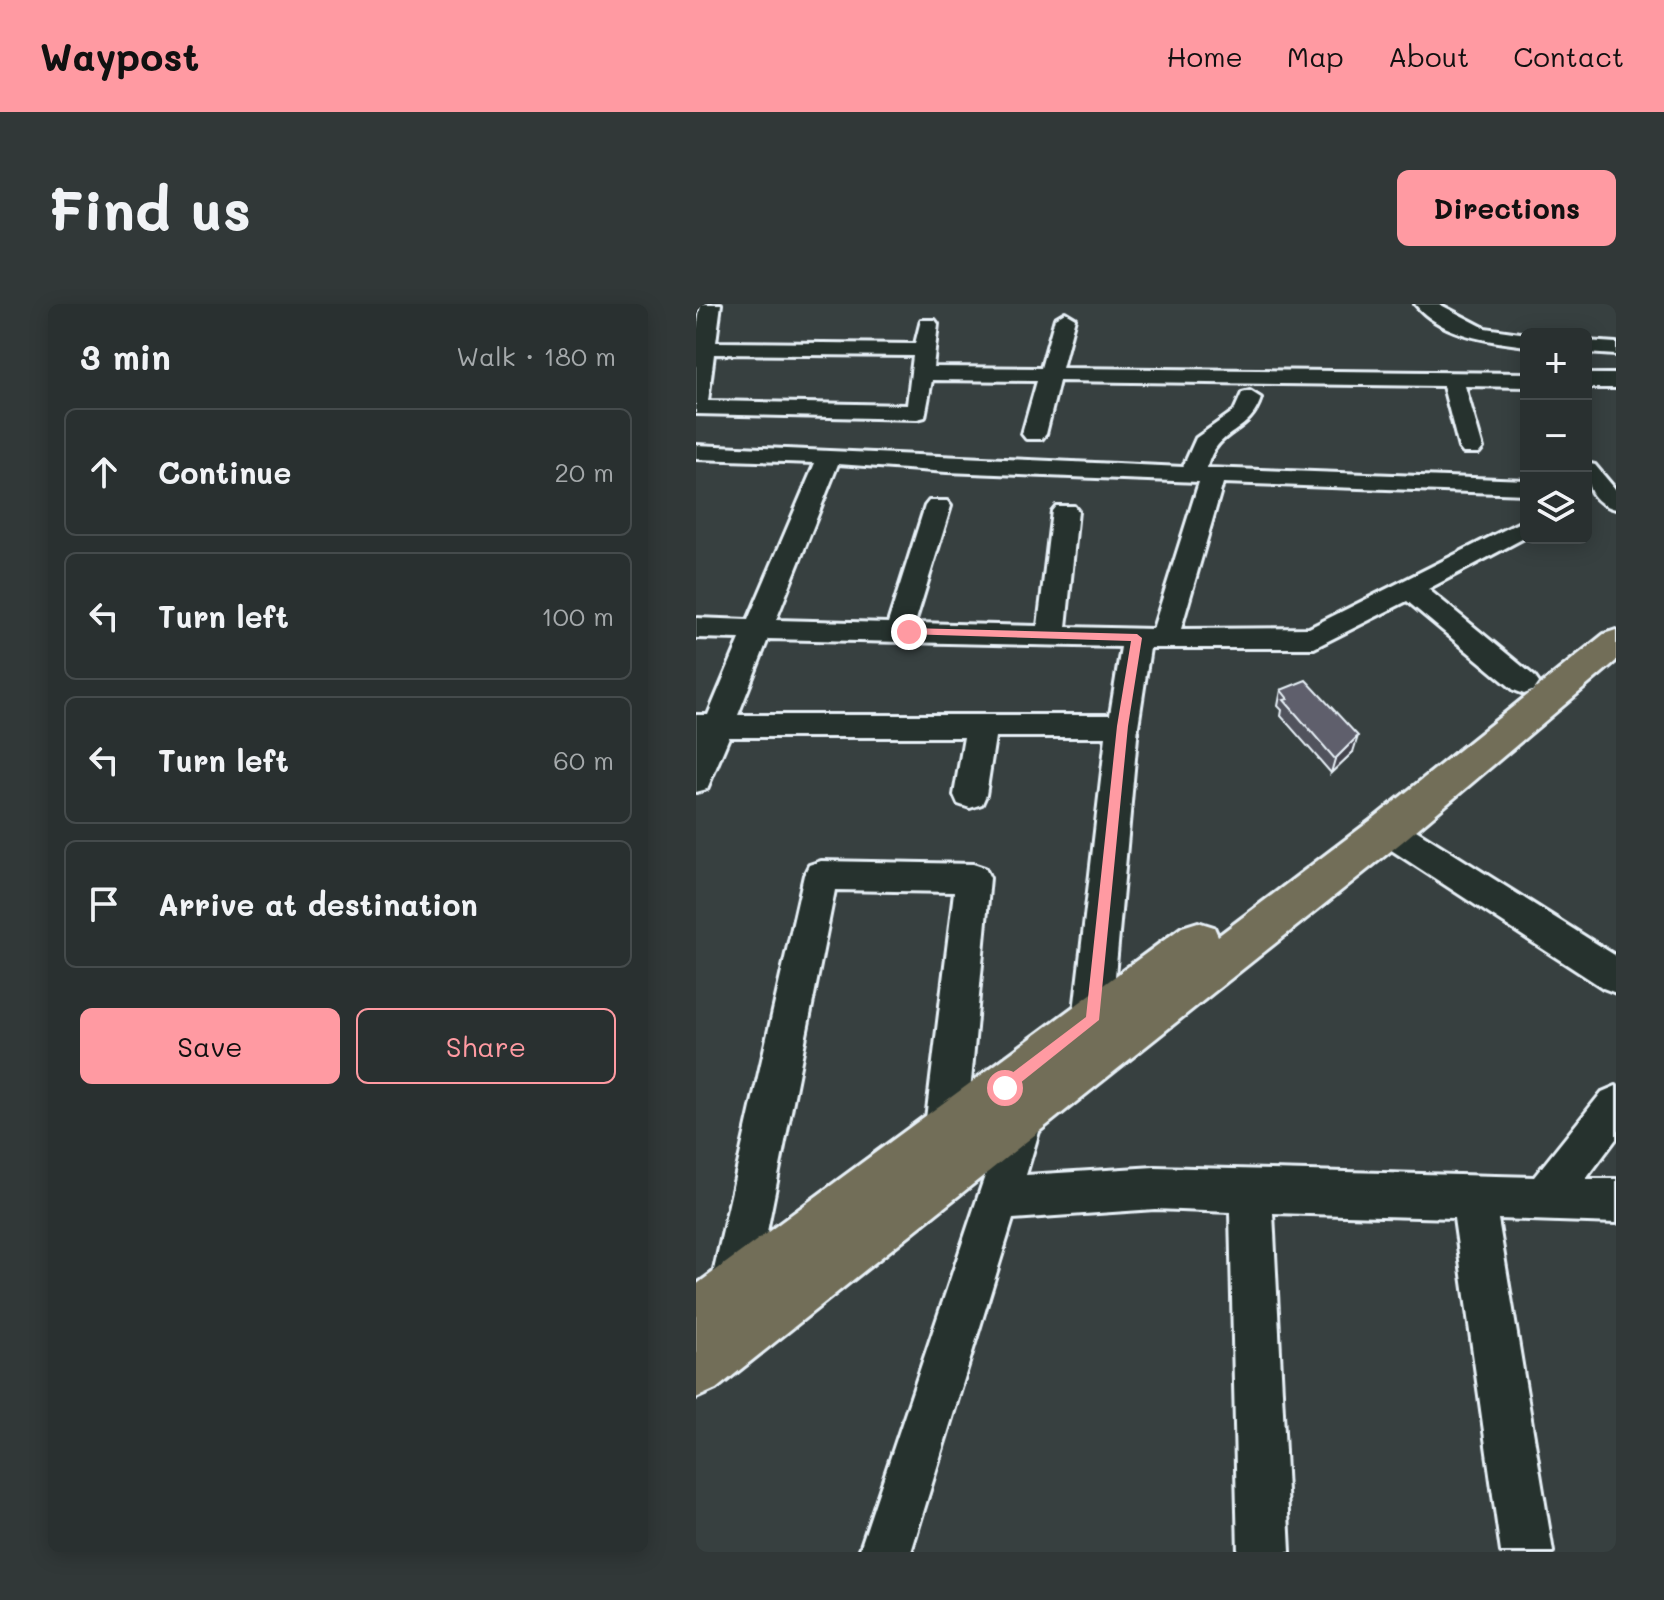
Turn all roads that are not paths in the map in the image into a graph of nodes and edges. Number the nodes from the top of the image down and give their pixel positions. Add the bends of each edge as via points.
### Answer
1 (711, 304) edge
2 (1425, 304) edge
3 (1065, 318) dead end
4 (928, 324) dead end
5 (1520, 339) edge
6 (1592, 347) edge
7 (699, 348) edge
8 (1616, 349) edge
9 (925, 350) junction
10 (922, 373) junction
11 (1049, 374) junction
12 (1452, 379) junction
13 (1520, 380) edge
14 (1592, 381) edge
15 (1616, 381) edge
16 (1250, 398) dead end
17 (696, 405) edge
18 (1034, 434) dead end
19 (1471, 448) dead end
20 (698, 455) edge
21 (829, 457) junction
22 (1203, 475) junction
23 (1520, 487) edge
24 (938, 506) dead end
25 (1065, 511) dead end
26 (1518, 531) dead end
27 (1408, 587) junction
28 (1616, 613) edge
29 (696, 628) edge
30 (758, 629) junction
31 (899, 631) junction
32 (1051, 635) junction
33 (1150, 638) junction
34 (1616, 642) edge
35 (1524, 683) junction
36 (982, 725) junction
37 (707, 726) edge
38 (1123, 726) junction
39 (696, 780) edge
40 (970, 795) dead end
41 (1388, 830) junction
42 (1616, 976) edge
43 (1092, 1020) junction
44 (1616, 1106) edge
45 (1024, 1115) junction
46 (945, 1135) junction
47 (1251, 1191) junction
48 (998, 1198) junction
49 (1473, 1198) junction
50 (1543, 1200) junction
51 (1616, 1201) edge
52 (732, 1292) junction
53 (696, 1320) edge
54 (696, 1369) edge
55 (885, 1552) edge
56 (1264, 1552) edge
57 (1527, 1552) edge

1 - 7 street
2 - 5 street via 1480,333
3 - 11 street
4 - 9 street
6 - 8 street
7 - 9 street
7 - 17 street
9 - 10 street
10 - 11 street
10 - 17 street via 917,412
11 - 12 street
11 - 18 street
12 - 13 street
12 - 19 street
14 - 15 street
16 - 22 street via 1240,419 1204,443
20 - 21 street
21 - 22 street
21 - 30 street
22 - 23 street
22 - 33 street
24 - 31 street
25 - 32 street
26 - 27 street
27 - 33 street via 1314,638
27 - 35 street
28 - 35 main road
29 - 30 street
30 - 31 street
30 - 37 street
31 - 32 street
32 - 33 street
33 - 38 street
34 - 41 main road
35 - 43 main road via 1374,807
36 - 37 street
36 - 38 street
36 - 40 street
37 - 39 street
38 - 43 street
41 - 42 street
41 - 45 main road
43 - 46 main road
44 - 50 street
45 - 48 street
45 - 54 main road
46 - 52 main road
46 - 52 street via 973,878 821,875
47 - 48 street via 1155,1188
47 - 49 street
47 - 56 street
48 - 55 street
49 - 50 street
49 - 57 street
50 - 51 street
52 - 53 main road

